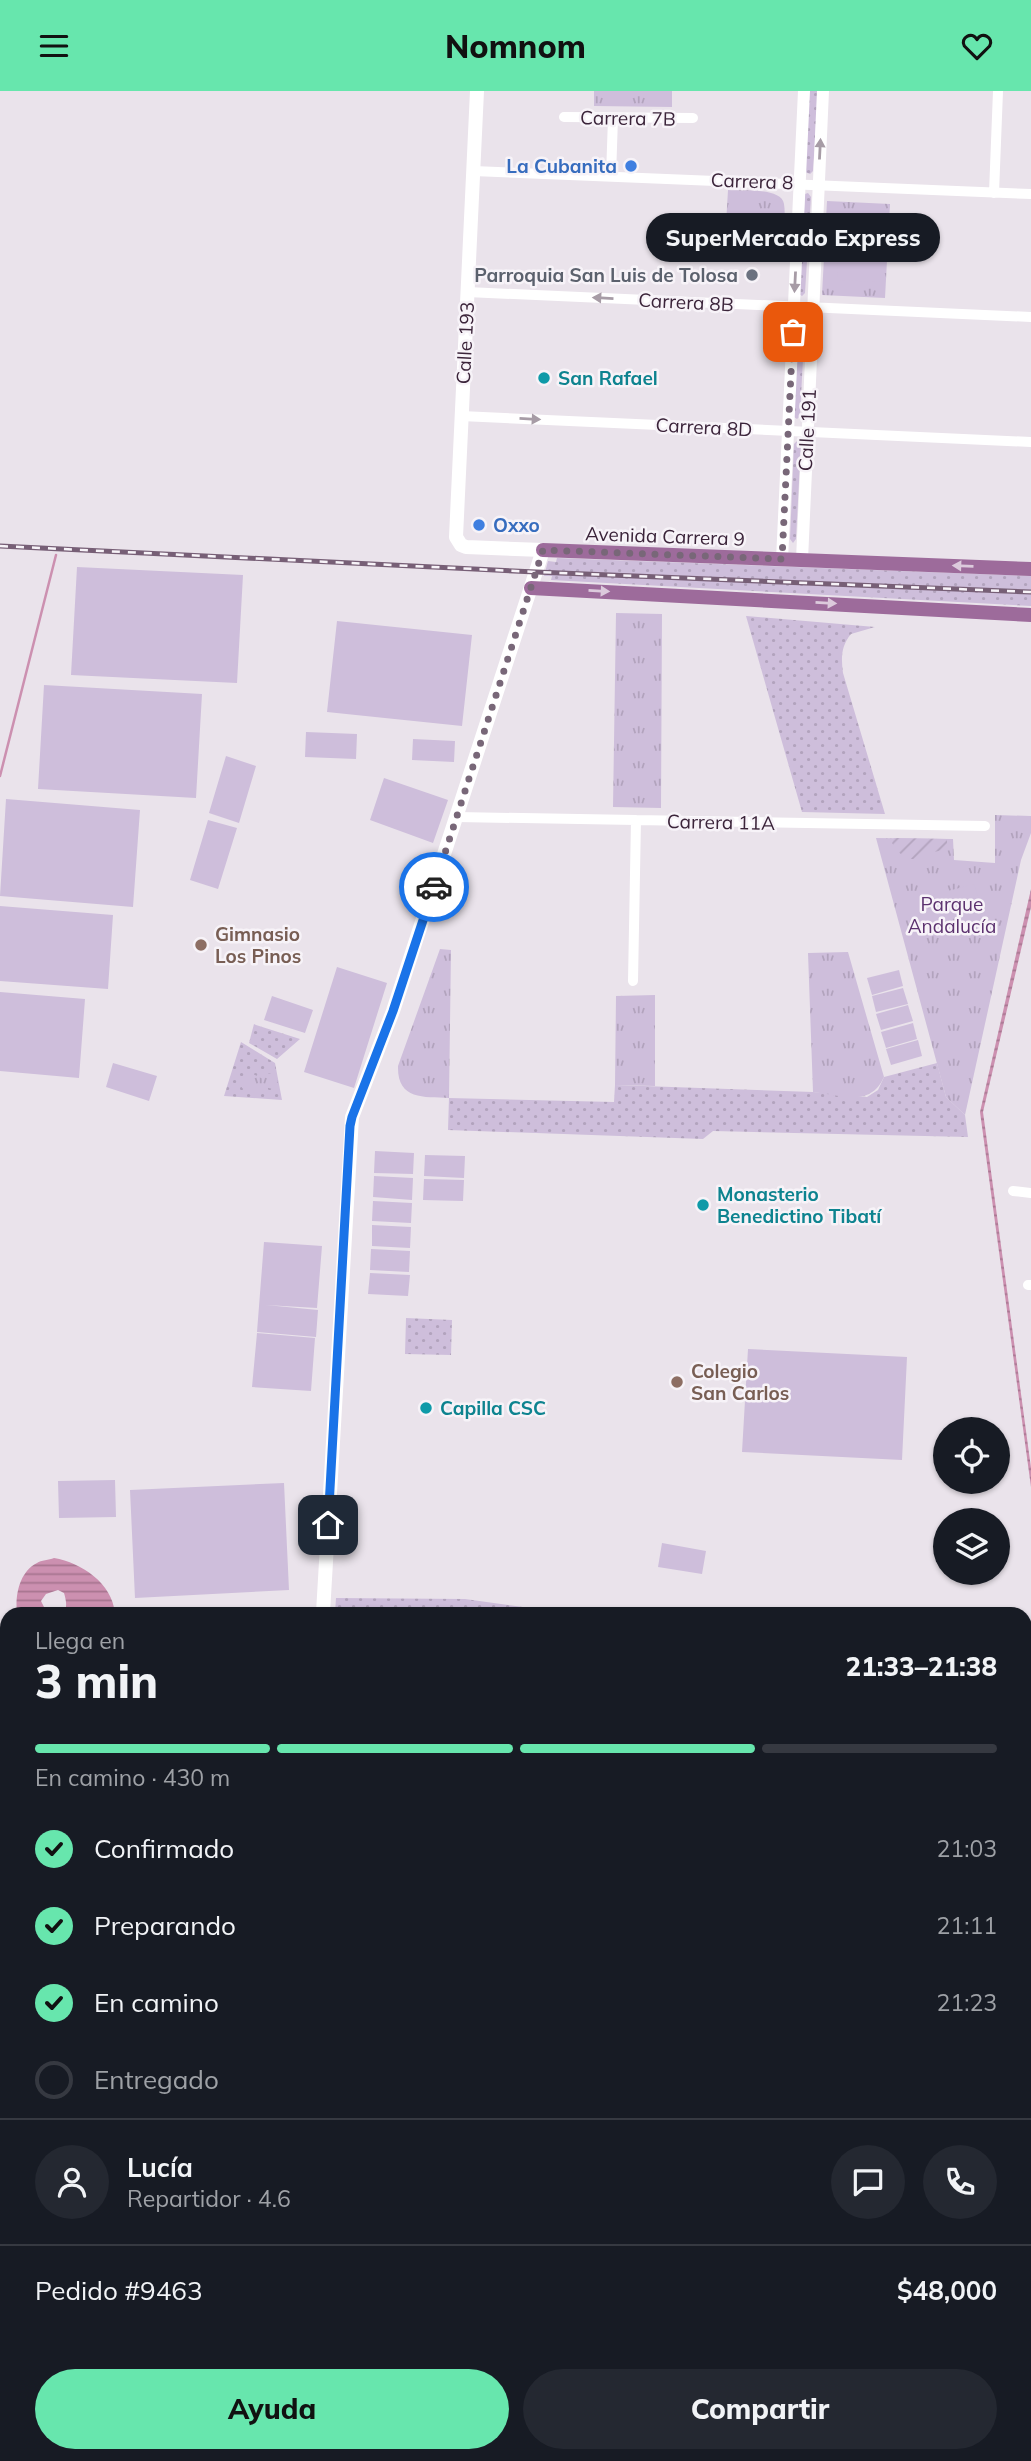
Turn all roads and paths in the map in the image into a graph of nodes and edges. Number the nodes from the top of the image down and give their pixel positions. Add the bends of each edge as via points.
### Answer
1 (477, 91) edge
2 (804, 91) edge
3 (823, 91) edge
4 (998, 91) edge
5 (564, 117) dead end
6 (613, 118) junction
7 (693, 118) dead end
8 (473, 171) junction
9 (611, 176) junction
10 (800, 183) junction
11 (818, 184) junction
12 (994, 193) junction
13 (1031, 194) edge
14 (467, 292) junction
15 (794, 307) junction
16 (813, 308) junction
17 (1031, 317) edge
18 (461, 416) junction
19 (788, 431) junction
20 (807, 432) junction
21 (1031, 442) edge
22 (466, 547) joint
23 (543, 550) junction
24 (782, 559) junction
25 (802, 560) junction
26 (1031, 569) edge
27 (531, 588) junction
28 (1031, 615) edge
29 (457, 817) junction
30 (636, 820) junction
31 (985, 826) dead end
32 (633, 981) dead end
33 (1013, 1191) dead end
34 (1031, 1193) edge
35 (323, 1607) edge

1 - 8 main road, Calle 193
2 - 10 street, Calle 191
11 -> 3 street, Calle 191
4 - 12 street
5 - 6 street, Carrera 7B
6 - 7 street, Carrera 7B
6 - 9 street
8 - 9 street, Carrera 8
8 - 14 main road, Calle 193
9 - 10 street, Carrera 8
10 - 11 street, Carrera 8
10 -> 15 street, Calle 191
11 - 12 street, Carrera 8
11 - 16 street, Calle 191
12 - 13 street, Carrera 8
15 -> 14 street, Carrera 8B
14 - 18 main road, Calle 193
15 - 16 street, Carrera 8B
15 - 19 street, Calle 191
16 - 17 street, Carrera 8B
16 - 20 street, Calle 191
18 -> 19 street, Carrera 8D
18 - 22 main road, Calle 193 via 456,537
19 - 20 street, Carrera 8D
19 - 24 street, Calle 191
20 - 21 street, Carrera 8D
20 - 25 street, Calle 191
22 - 23 main road, Avenida Carrera 9
23 - 24 main road, Avenida Carrera 9
23 - 27 main road
24 - 25 main road, Avenida Carrera 9
26 -> 25 main road, Avenida Carrera 9
27 -> 28 main road
27 - 29 main road
29 - 30 street, Carrera 11A
29 - 35 main road via 350,1126
30 - 31 street, Carrera 11A
30 - 32 street
33 - 34 street

